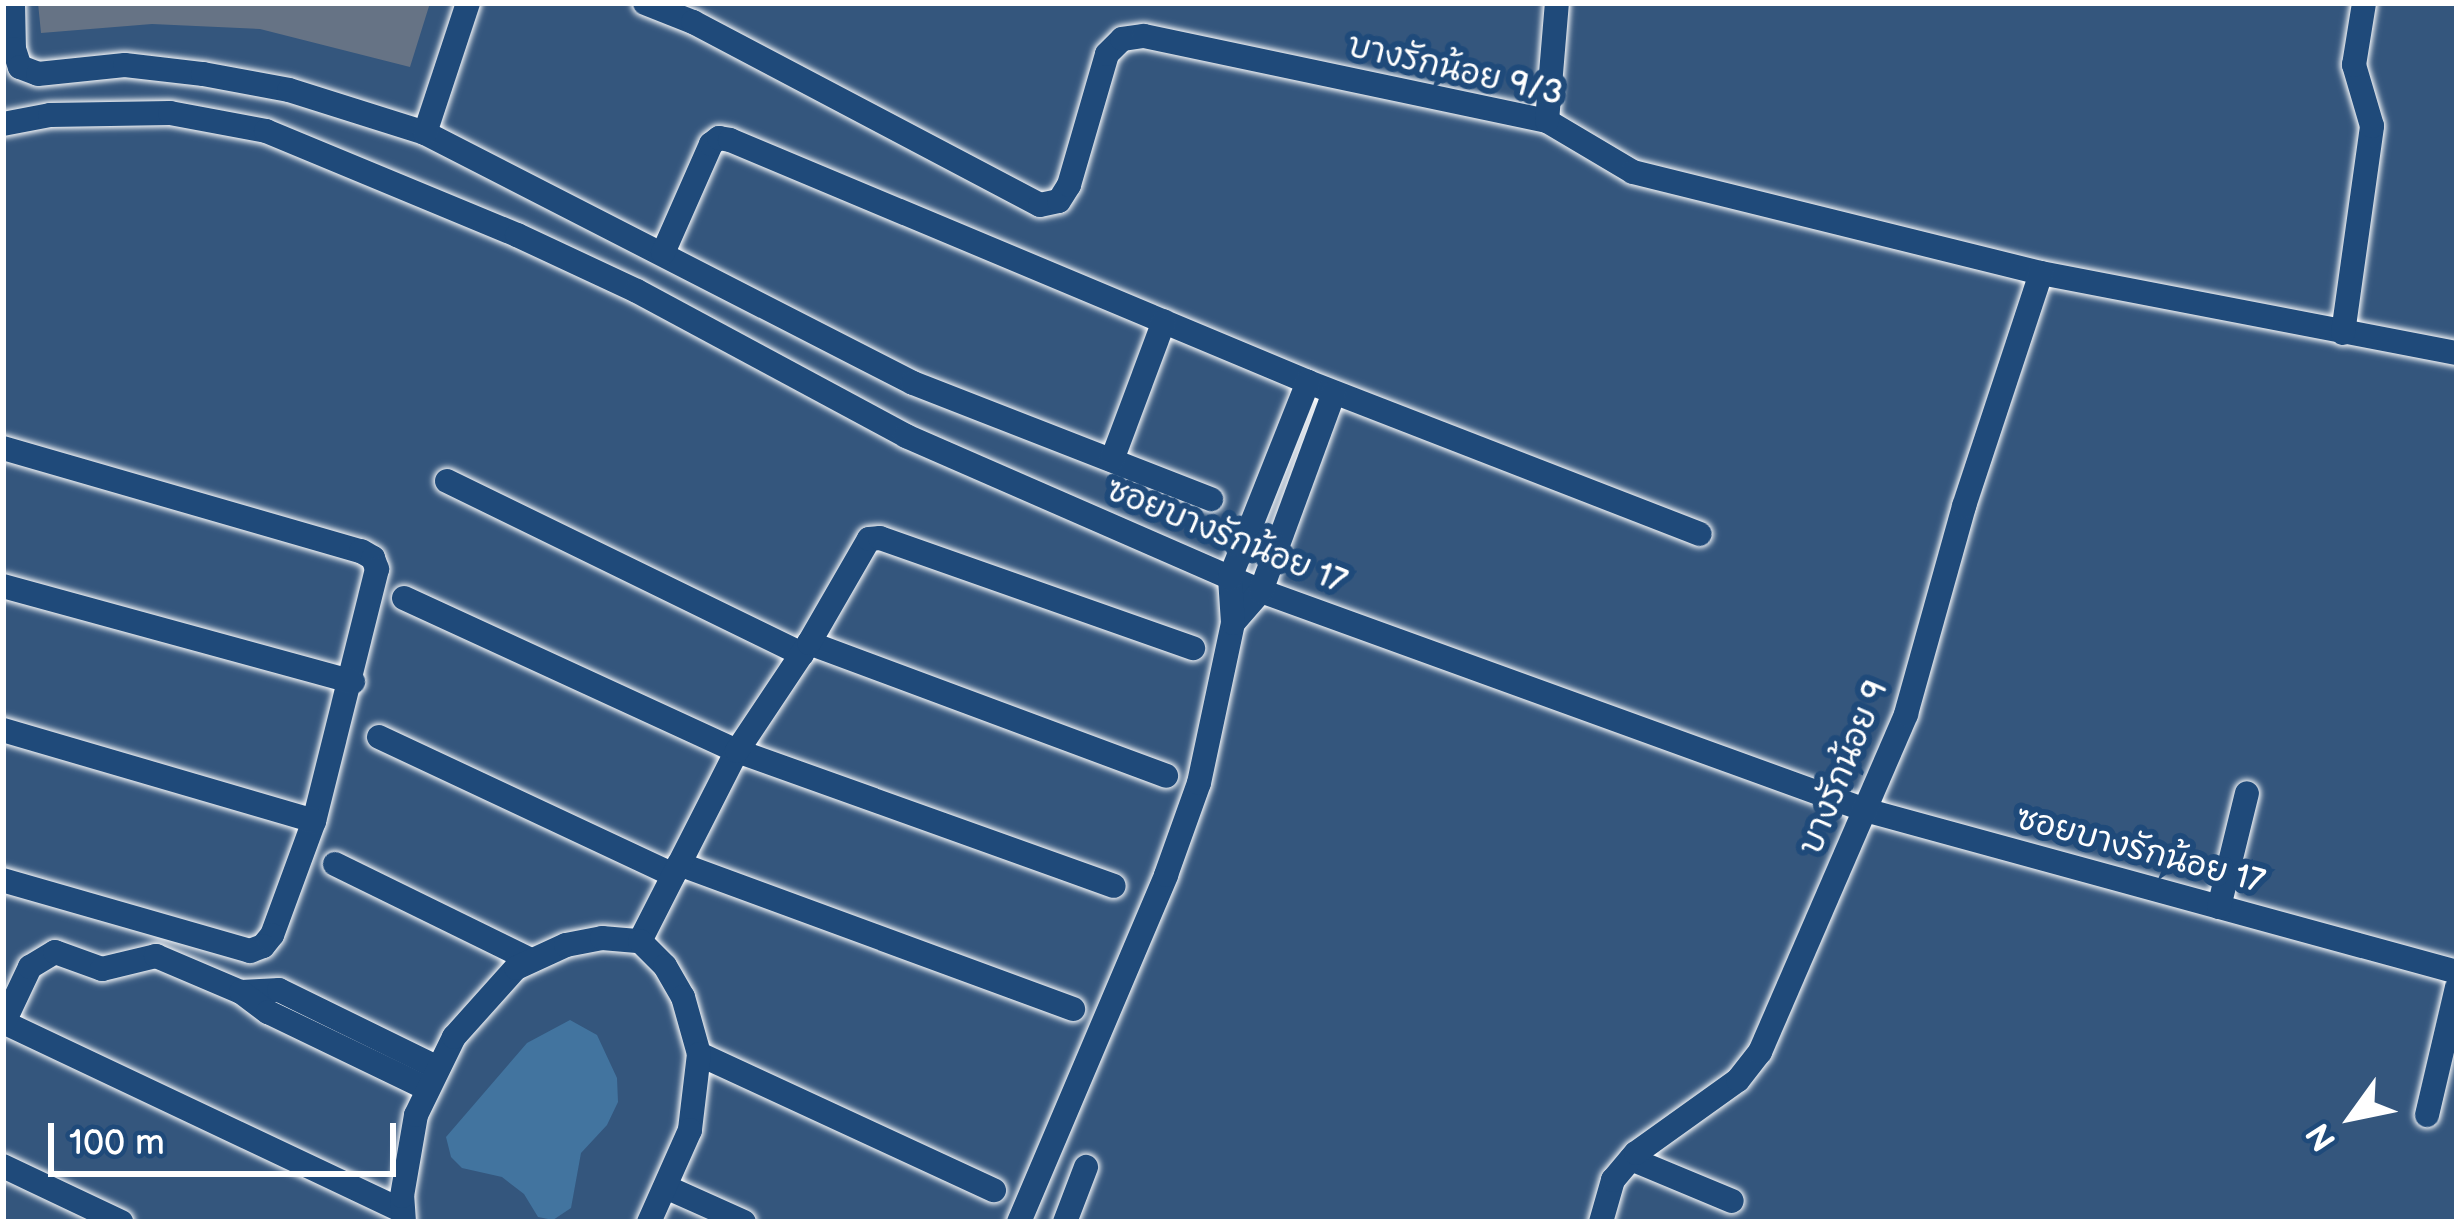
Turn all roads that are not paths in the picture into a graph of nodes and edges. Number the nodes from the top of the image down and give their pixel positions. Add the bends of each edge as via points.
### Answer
1 (13, 3) edge
2 (468, 3) edge
3 (645, 3) edge
4 (1557, 3) edge
5 (2364, 3) edge
6 (1547, 121) junction
7 (3, 124) edge
8 (425, 133) junction
9 (662, 253) junction
10 (2041, 273) junction
11 (1164, 321) junction
12 (2343, 333) junction
13 (2457, 353) edge
14 (1308, 382) junction
15 (1334, 393) junction
16 (3, 448) edge
17 (1112, 460) junction
18 (447, 481) dead end
19 (1211, 499) dead end
20 (1700, 534) dead end
21 (1230, 578) junction
22 (3, 586) edge
23 (1262, 591) junction
24 (404, 598) dead end
25 (1233, 623) junction
26 (806, 648) junction
27 (1193, 648) dead end
28 (353, 682) junction
29 (3, 730) edge
30 (379, 737) dead end
31 (736, 751) junction
32 (1166, 776) dead end
33 (2247, 793) dead end
34 (1865, 811) junction
35 (314, 821) junction
36 (335, 864) dead end
37 (676, 870) junction
38 (3, 880) edge
39 (1114, 886) dead end
40 (2219, 907) junction
41 (640, 941) junction
42 (531, 960) junction
43 (2457, 972) edge
44 (2457, 987) edge
45 (1072, 1009) dead end
46 (4, 1022) edge
47 (699, 1054) junction
48 (431, 1077) junction
49 (2427, 1114) dead end
50 (1631, 1159) junction
51 (3, 1166) edge
52 (1086, 1167) dead end
53 (668, 1188) junction
54 (994, 1190) dead end
55 (1732, 1201) dead end
56 (402, 1216) edge
57 (122, 1222) edge
58 (649, 1222) edge
59 (744, 1222) edge
60 (1019, 1222) edge
61 (1065, 1222) edge
62 (1601, 1222) edge

1 - 8 street via 20,67 38,74 125,65 203,74 289,90
2 - 8 street
3 - 6 street, บางรักน้อย 9/3 via 1040,205 1059,201 1069,185 1107,54 1121,39 1144,36
4 - 6 street
5 - 12 street via 2354,65 2372,126
6 - 10 street, บางรักน้อย 9/3 via 1633,172
7 - 21 street, ซอยบางรักน้อย 17 via 170,113 266,131 537,244 906,436
8 - 9 street
9 - 11 street via 719,138
9 - 17 street via 913,383
10 - 12 street, บางรักน้อย 9/3
10 - 34 street, บางรักน้อย 9 via 1916,683
11 - 14 street
11 - 17 street
12 - 13 street, บางรักน้อย 9/3
14 - 15 street
14 - 21 street
15 - 20 street
15 - 23 street
16 - 28 street via 373,558
17 - 19 street
18 - 26 street
21 - 23 street, ซอยบางรักน้อย 17
21 - 25 street
22 - 28 street
23 - 25 street
23 - 34 street, ซอยบางรักน้อย 17
24 - 31 street
25 - 60 street via 1199,783
26 - 27 street via 860,547 880,538
26 - 31 street
26 - 32 street
28 - 35 street
29 - 35 street
30 - 37 street
31 - 37 street
31 - 39 street
33 - 40 street
34 - 40 street, ซอยบางรักน้อย 17
34 - 50 street, บางรักน้อย 9 via 1760,1052 1738,1079
35 - 38 street via 272,935 250,951
36 - 42 street
37 - 41 street
37 - 45 street
40 - 43 street, ซอยบางรักน้อย 17
41 - 42 street via 584,941
41 - 47 street via 683,997
42 - 48 street via 488,993
44 - 49 street
46 - 48 street via 31,967 55,952 102,969 156,956 268,1012
46 - 56 street
47 - 53 street via 690,1130
47 - 54 street
48 - 56 street via 407,1153
50 - 55 street
50 - 62 street, บางรักน้อย 9 via 1613,1180
51 - 57 street
52 - 61 street
53 - 58 street
53 - 59 street

